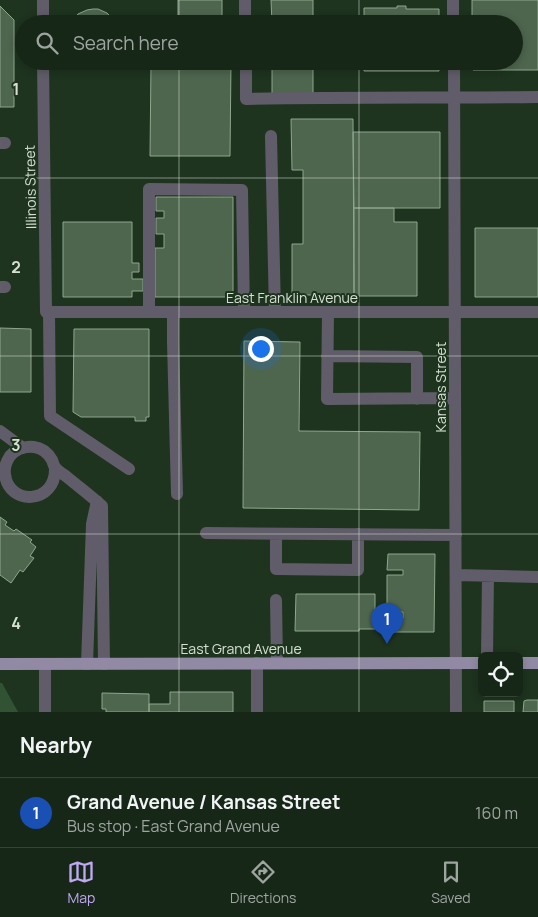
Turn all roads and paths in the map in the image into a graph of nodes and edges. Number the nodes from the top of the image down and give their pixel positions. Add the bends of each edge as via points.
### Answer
1 (42, 0) edge
2 (244, 0) edge
3 (453, 0) edge
4 (43, 15) edge
5 (245, 15) edge
6 (453, 15) edge
7 (43, 70) edge
8 (246, 70) edge
9 (454, 70) edge
10 (538, 97) edge
11 (454, 98) junction
12 (270, 136) dead end
13 (48, 312) junction
14 (149, 312) junction
15 (173, 312) junction
16 (244, 312) junction
17 (275, 312) junction
18 (328, 312) junction
19 (455, 312) junction
20 (538, 312) edge
21 (328, 356) junction
22 (417, 398) junction
23 (455, 398) junction
24 (0, 431) edge
25 (23, 448) junction
26 (55, 468) junction
27 (128, 469) dead end
28 (177, 494) dead end
29 (100, 504) junction
30 (206, 533) dead end
31 (276, 534) junction
32 (358, 534) junction
33 (456, 535) junction
34 (456, 575) junction
35 (488, 576) junction
36 (538, 577) edge
37 (276, 600) dead end
38 (487, 652) edge
39 (257, 663) junction
40 (277, 663) junction
41 (456, 663) junction
42 (478, 663) edge
43 (523, 663) edge
44 (538, 663) edge
45 (0, 664) edge
46 (45, 664) junction
47 (87, 664) junction
48 (104, 664) junction
49 (45, 712) edge
50 (257, 712) edge
51 (456, 712) edge

1 - 4 street
2 - 5 street
3 - 6 street
7 - 13 street, Illinois Street
8 - 11 street via 246,99
9 - 11 street, Kansas Street
10 - 11 street
11 - 19 street, Kansas Street
12 - 17 street
13 - 14 street, East Franklin Avenue
13 - 27 street, Illinois Street via 50,416
14 - 15 street, East Franklin Avenue
14 - 16 street via 149,189 242,190
15 - 16 street, East Franklin Avenue
15 - 28 street
16 - 17 street, East Franklin Avenue
17 - 18 street, East Franklin Avenue
18 - 19 street, East Franklin Avenue
18 - 21 street
19 - 20 street, East Franklin Avenue
19 - 23 street, Kansas Street
21 - 22 street via 417,357
21 - 22 street via 327,399
22 - 23 street
23 - 33 street, Kansas Street
24 - 25 street
25 - 26 street via 41,449
25 - 26 street via 9,458 5,470 8,485 20,495 35,497 42,494 53,483
26 - 29 street
29 - 47 street via 92,524
29 - 48 street
30 - 31 street
31 - 32 street
31 - 32 street via 276,569 358,570
32 - 33 street
33 - 34 street, Kansas Street
34 - 35 street
34 - 41 street, Kansas Street
35 - 36 street
35 - 38 street
37 - 40 street
39 - 40 main road, East Grand Avenue
39 - 48 main road, East Grand Avenue
39 - 50 street
40 - 41 main road, East Grand Avenue
41 - 42 main road, East Grand Avenue
41 - 51 street, Kansas Street
43 - 44 main road
45 - 46 main road, East Grand Avenue
46 - 47 main road, East Grand Avenue
46 - 49 street
47 - 48 main road, East Grand Avenue

